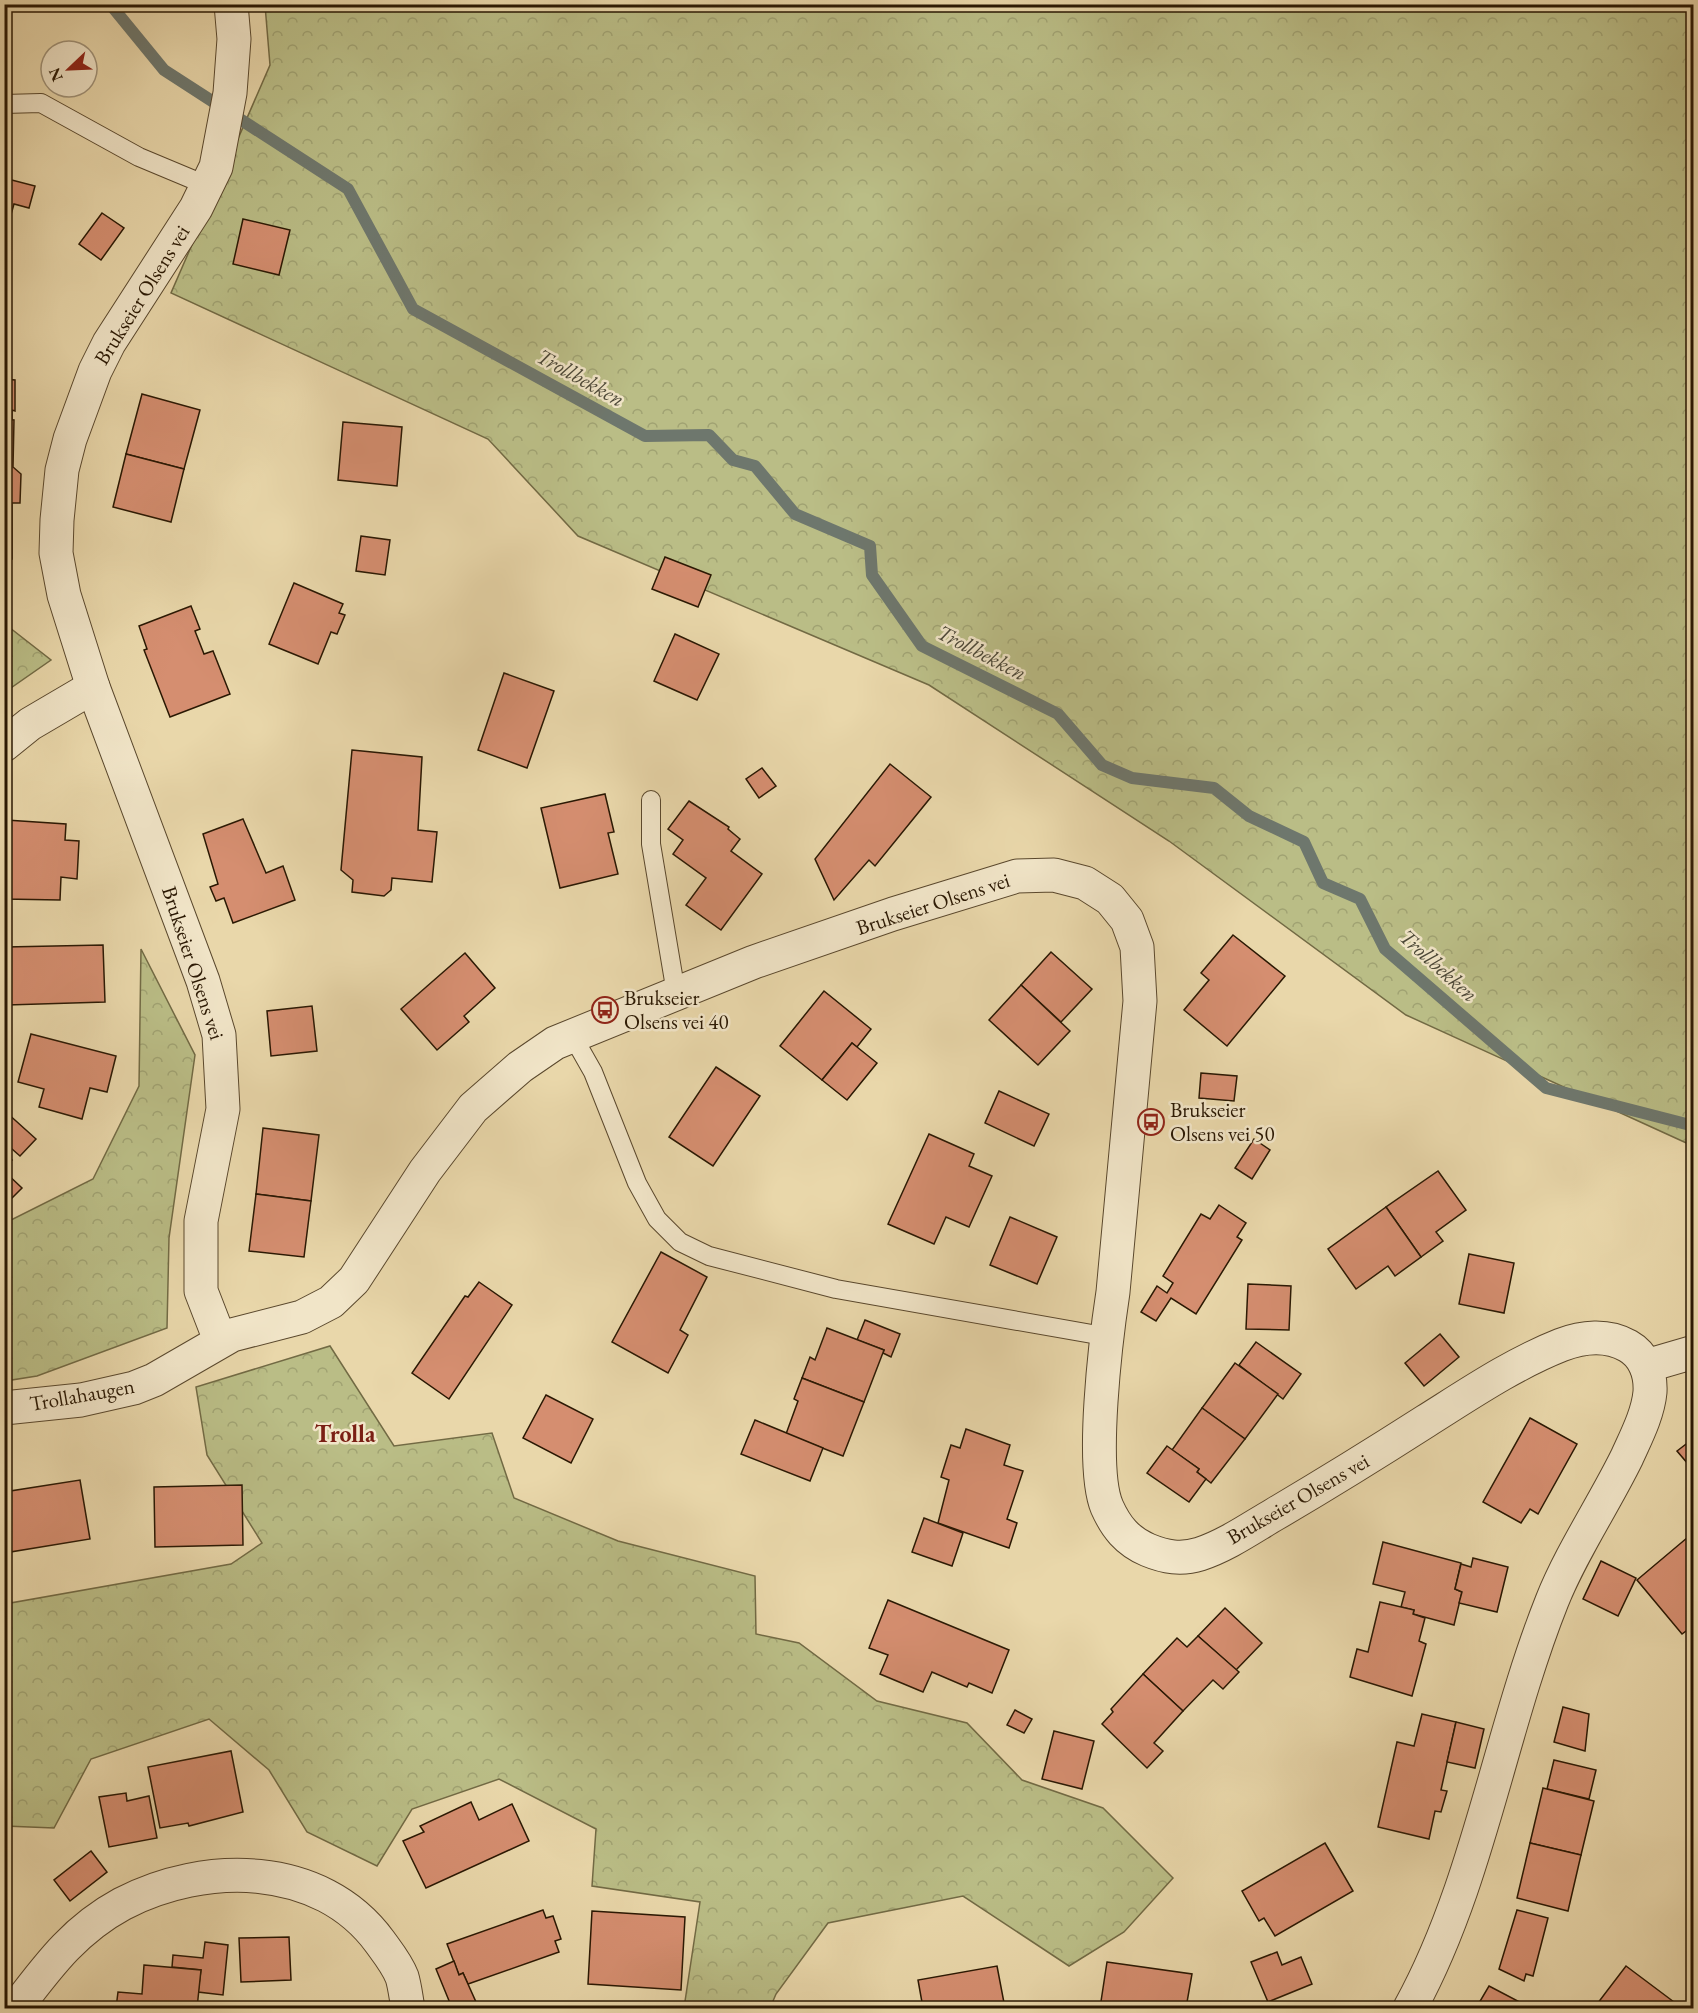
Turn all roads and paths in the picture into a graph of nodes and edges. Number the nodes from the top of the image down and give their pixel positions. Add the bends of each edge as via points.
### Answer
1 (231, 4) edge
2 (4, 104) edge
3 (211, 176) junction
4 (93, 687) junction
5 (4, 745) edge
6 (651, 800) dead end
7 (676, 993) junction
8 (572, 1035) junction
9 (1107, 1334) junction
10 (220, 1340) junction
11 (1694, 1352) edge
12 (1646, 1366) junction
13 (4, 1408) edge
14 (16, 2008) edge
15 (408, 2008) edge
16 (1410, 2008) edge

1 - 3 street, Brukseier Olsens vei via 234,39 227,121
2 - 3 lane via 41,103 139,157
3 - 4 street, Brukseier Olsens vei via 182,233 109,343 77,419 62,470 56,553 64,595
4 - 5 street via 30,724
4 - 10 street, Brukseier Olsens vei via 203,981 219,1035 223,1109 201,1221 201,1291
6 - 7 lane via 651,844
7 - 8 street, Brukseier Olsens vei
7 - 9 street, Brukseier Olsens vei via 893,914 1017,876 1070,878 1110,899 1127,920 1137,947 1140,1001
8 - 9 lane via 593,1072 637,1183 657,1219 680,1242 709,1256 836,1289
8 - 10 street, Brukseier Olsens vei via 520,1067 473,1108 425,1171 354,1280 332,1302 302,1317
9 - 12 street, Brukseier Olsens vei via 1099,1468 1105,1504 1122,1533 1134,1544 1166,1557 1200,1554 1234,1538 1495,1378 1561,1345 1593,1338 1619,1341 1640,1354
10 - 13 street, Trollahaugen via 134,1388 81,1400
11 - 12 street
12 - 16 street via 1650,1391 1639,1433 1554,1595 1524,1674 1461,1892 1433,1966
14 - 15 street via 58,1952 88,1926 167,1884 213,1875 258,1876 300,1884 336,1901 369,1928 392,1958 402,1976

